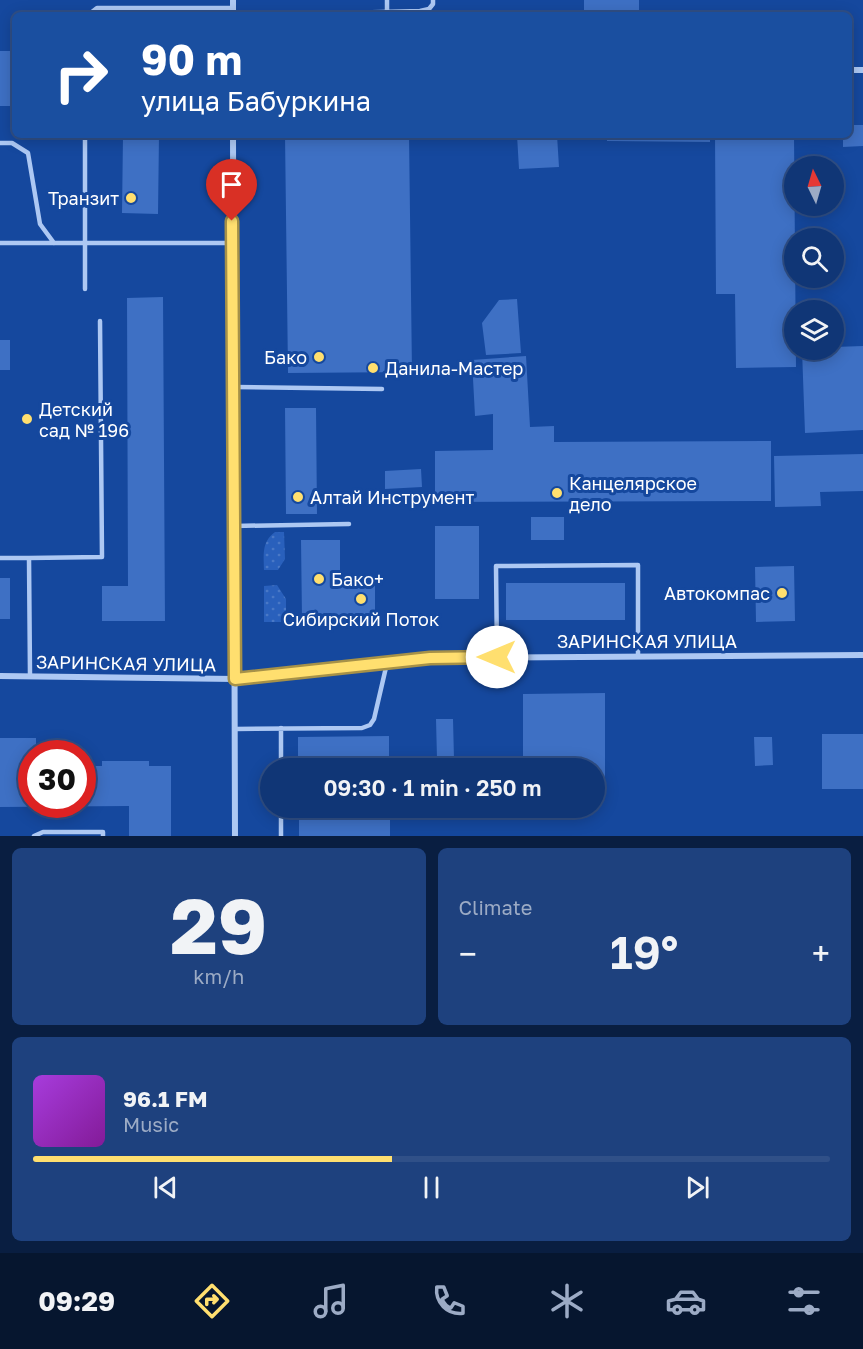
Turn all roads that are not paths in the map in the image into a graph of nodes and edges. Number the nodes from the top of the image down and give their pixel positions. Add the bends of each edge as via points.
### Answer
1 (233, 0) edge
2 (433, 0) edge
3 (92, 12) edge
4 (233, 12) edge
5 (404, 12) edge
6 (85, 138) edge
7 (233, 138) edge
8 (0, 143) edge
9 (0, 243) edge
10 (54, 243) junction
11 (84, 243) junction
12 (232, 243) junction
13 (85, 289) dead end
14 (100, 321) dead end
15 (233, 387) junction
16 (382, 389) dead end
17 (349, 524) dead end
18 (234, 526) junction
19 (0, 558) edge
20 (29, 558) junction
21 (863, 655) edge
22 (638, 656) junction
23 (497, 657) junction
24 (387, 663) junction
25 (0, 676) edge
26 (30, 676) junction
27 (235, 679) junction
28 (281, 728) junction
29 (235, 729) junction
30 (281, 758) edge
31 (281, 818) edge
32 (34, 836) edge
33 (103, 836) edge
34 (235, 836) edge
35 (281, 836) edge

1 - 4 street
2 - 5 lane via 429,9
3 - 4 lane via 97,8
6 - 11 lane
7 - 12 street
8 - 10 lane via 12,143 28,153 40,224
9 - 10 lane
10 - 11 lane
11 - 12 lane
11 - 13 lane
12 - 15 street
14 - 20 lane via 102,557
15 - 16 lane
15 - 18 street
17 - 18 lane
18 - 27 street
19 - 20 lane
20 - 26 lane
21 - 22 street, ЗАРИНСКАЯ УЛИЦА
22 - 23 street, ЗАРИНСКАЯ УЛИЦА
22 - 23 lane via 638,565 496,566
23 - 24 street, ЗАРИНСКАЯ УЛИЦА
24 - 27 street, ЗАРИНСКАЯ УЛИЦА
24 - 28 lane via 370,725
25 - 26 street, ЗАРИНСКАЯ УЛИЦА
26 - 27 street, ЗАРИНСКАЯ УЛИЦА
27 - 29 street
28 - 29 lane
28 - 30 lane
29 - 34 street
31 - 35 lane
32 - 33 lane via 43,832 103,832

